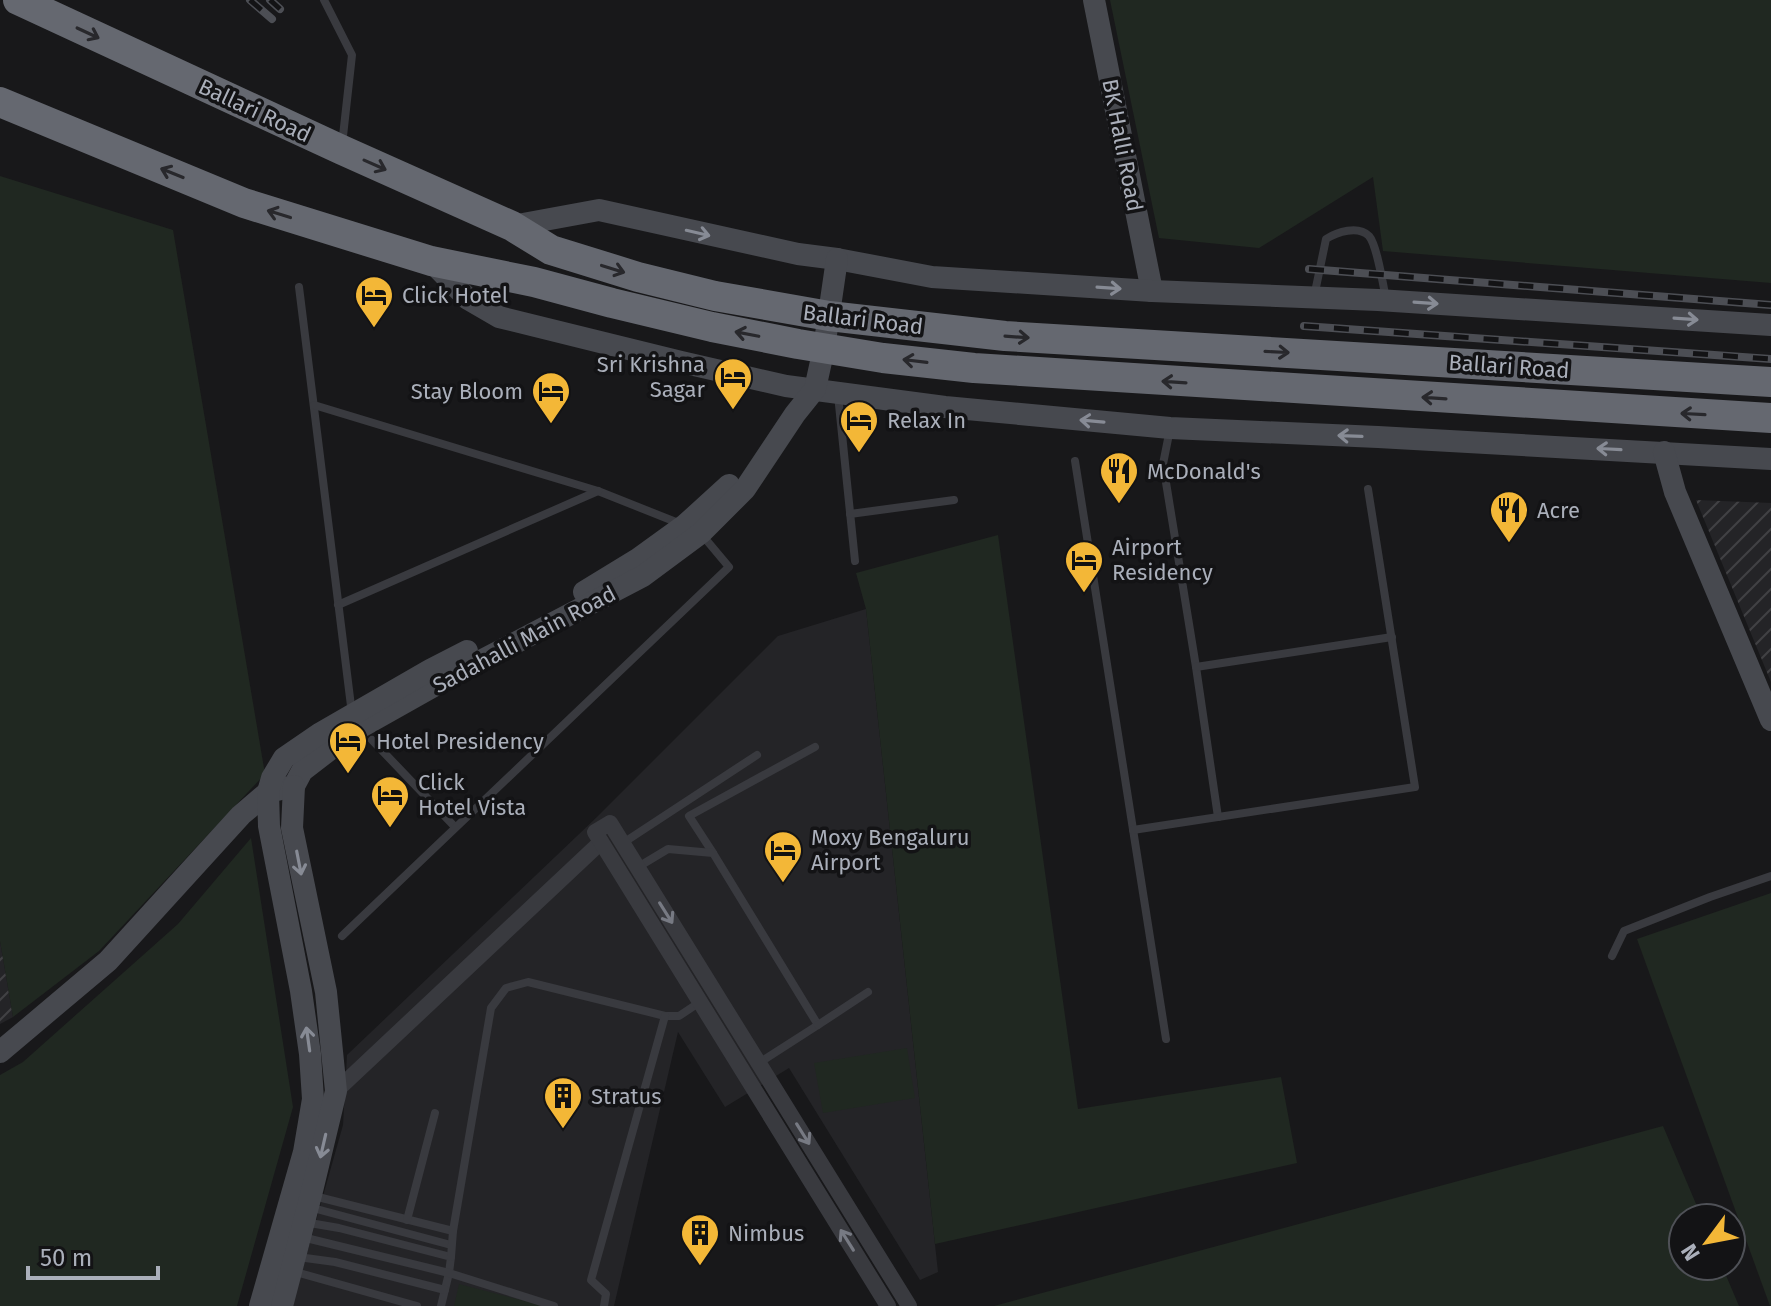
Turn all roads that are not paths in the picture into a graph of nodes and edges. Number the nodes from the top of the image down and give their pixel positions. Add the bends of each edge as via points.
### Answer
1 (18, 0) edge
2 (324, 0) edge
3 (1094, 0) edge
4 (0, 102) edge
5 (342, 150) junction
6 (512, 226) junction
7 (837, 259) junction
8 (431, 261) junction
9 (299, 287) dead end
10 (1152, 291) junction
11 (1313, 298) junction
12 (1386, 301) junction
13 (829, 316) junction
14 (1771, 325) edge
15 (824, 348) junction
16 (1771, 382) edge
17 (815, 389) junction
18 (838, 392) junction
19 (314, 405) junction
20 (1771, 418) edge
21 (1170, 428) junction
22 (1664, 452) junction
23 (1771, 459) edge
24 (1075, 461) dead end
25 (1368, 489) dead end
26 (598, 491) junction
27 (954, 500) dead end
28 (850, 514) junction
29 (693, 529) junction
30 (855, 561) dead end
31 (338, 605) junction
32 (1392, 637) junction
33 (1196, 667) junction
34 (420, 685) junction
35 (352, 715) junction
36 (1771, 719) edge
37 (372, 740) dead end
38 (815, 747) dead end
39 (757, 755) dead end
40 (294, 786) junction
41 (268, 792) junction
42 (682, 804) junction
43 (689, 816) junction
44 (1218, 817) junction
45 (455, 827) junction
46 (1133, 830) junction
47 (598, 837) junction
48 (623, 843) junction
49 (713, 853) junction
50 (638, 867) junction
51 (1771, 876) edge
52 (342, 936) dead end
53 (1612, 956) dead end
54 (868, 992) dead end
55 (700, 1002) junction
56 (665, 1016) junction
57 (818, 1025) junction
58 (1166, 1039) dead end
59 (0, 1052) edge
60 (759, 1063) junction
61 (336, 1091) junction
62 (435, 1113) dead end
63 (302, 1220) junction
64 (407, 1220) junction
65 (453, 1231) junction
66 (451, 1245) junction
67 (451, 1257) junction
68 (449, 1273) junction
69 (445, 1290) junction
70 (260, 1306) edge
71 (282, 1306) edge
72 (417, 1306) edge
73 (441, 1306) edge
74 (554, 1306) edge
75 (604, 1306) edge
76 (888, 1306) edge
77 (909, 1306) edge

1 -> 5 highway, Ballari Road
2 - 5 lane via 352,55
3 - 10 street, BK Halli Road
8 -> 4 highway, Ballari Road via 244,203
5 -> 6 highway, Ballari Road
6 -> 7 street via 599,210
6 -> 13 highway, Ballari Road via 551,250 638,277
7 -> 10 street via 932,277
7 - 13 street
15 -> 8 highway, Ballari Road
8 - 17 street via 468,299 499,317
9 - 19 lane
10 - 11 street
11 - 12 street
11 - 12 lane via 1326,239 1352,230 1369,236 1374,244
12 -> 14 street
13 - 15 street
13 -> 16 highway, Ballari Road via 1005,336
15 - 17 street
20 -> 15 highway, Ballari Road via 990,369
17 - 18 street
17 - 29 street, Sadahalli Main Road via 762,462 738,477
21 -> 18 street
18 - 28 lane
19 - 26 lane
19 - 31 lane
22 -> 21 street
21 - 33 lane via 1163,464
22 - 23 street
22 - 36 street via 1675,492
24 - 46 lane
25 - 32 lane
26 - 29 lane
26 - 31 lane
27 - 28 lane
28 - 30 lane
29 - 34 street, Sadahalli Main Road
29 - 45 lane via 729,567
31 - 35 lane
32 - 33 lane
32 - 44 lane via 1415,787
33 - 44 lane
34 - 35 street, Sadahalli Main Road
34 - 40 street, Sadahalli Main Road via 302,771
35 - 41 street, Sadahalli Main Road via 284,758
37 - 45 lane
38 - 43 lane
39 - 42 lane
40 - 41 street, Sadahalli Main Road
40 -> 61 street via 292,828 326,992
41 - 59 street, Sadahalli Main Road via 108,961
63 -> 41 street via 304,1152 313,1099 310,1054 269,826
42 - 43 lane
42 - 48 lane
43 - 49 lane
44 - 46 lane
45 - 52 lane
46 - 58 lane
47 - 48 street via 610,823
47 - 55 street
47 - 61 street
48 - 50 street
49 - 50 lane via 668,849
49 - 57 lane
50 -> 60 street
51 - 53 lane via 1624,931
54 - 57 lane
55 - 56 lane via 679,1016
76 -> 55 street
56 - 65 lane via 528,982 506,988 491,1008
56 - 75 lane via 591,1280 606,1294
57 - 60 lane
60 -> 77 street
61 -> 63 street
62 - 64 lane
63 - 64 lane
63 - 66 lane
63 - 67 lane
63 - 68 lane
63 - 69 lane via 335,1262
63 - 70 street
63 - 71 street
63 - 72 lane
64 - 65 lane
65 - 66 lane
66 - 67 lane
67 - 68 lane
68 - 69 lane
68 - 74 lane
69 - 73 lane

